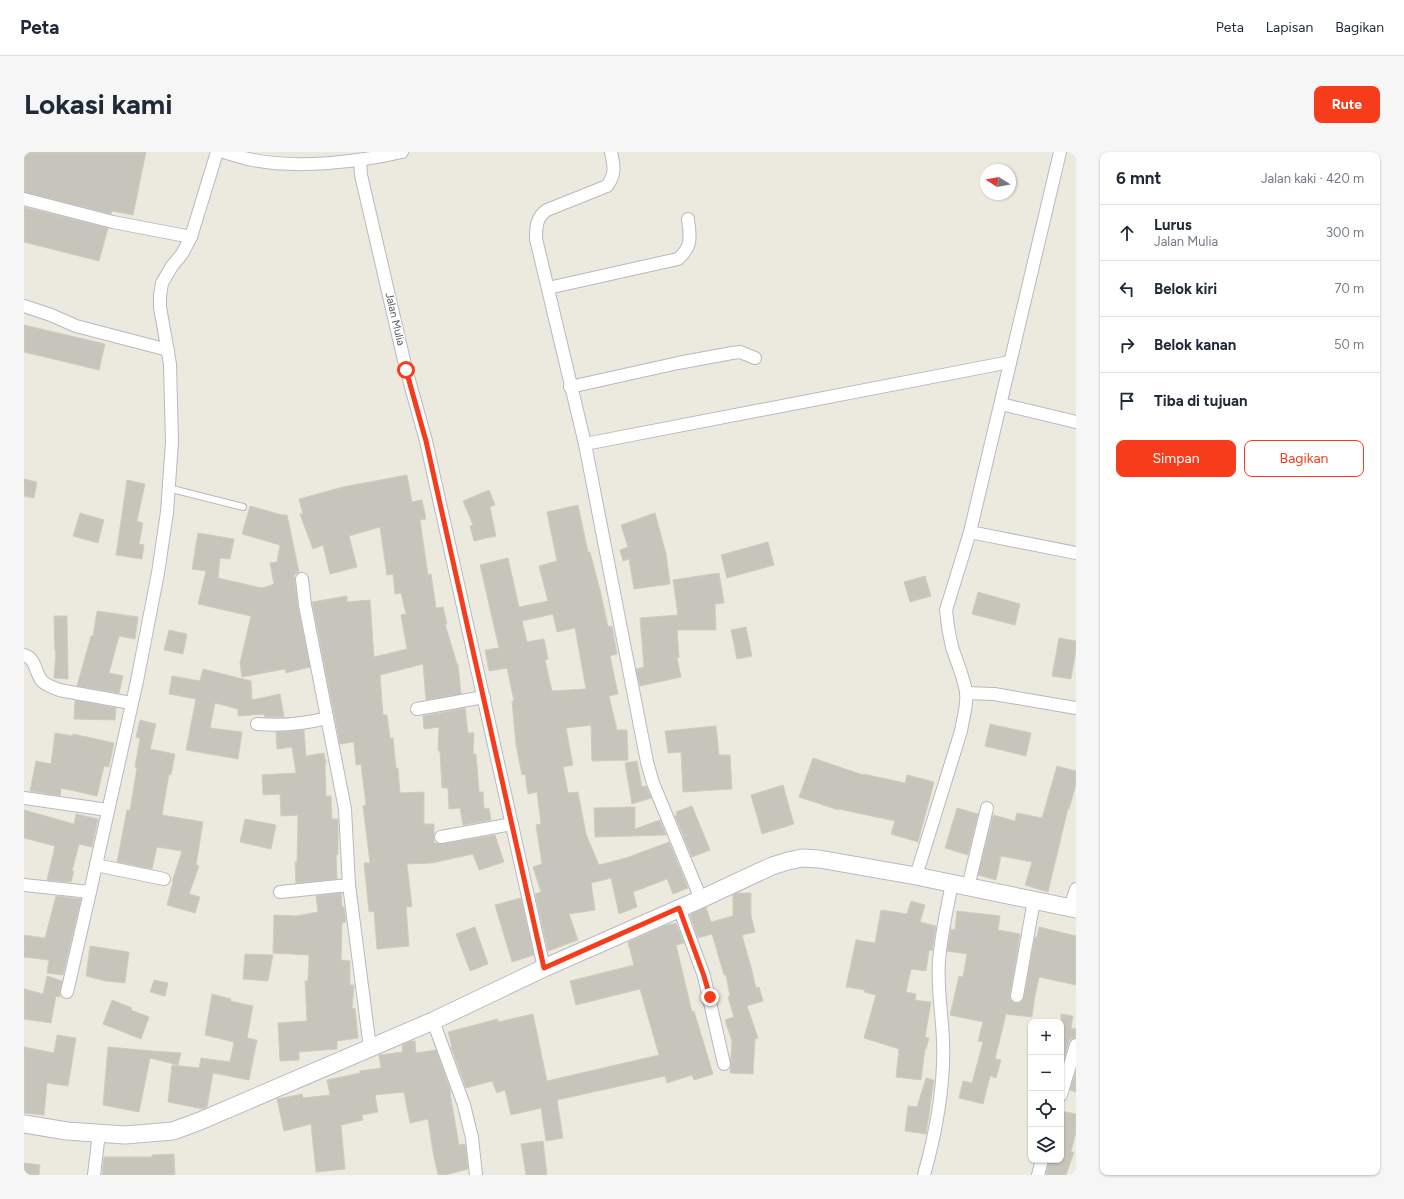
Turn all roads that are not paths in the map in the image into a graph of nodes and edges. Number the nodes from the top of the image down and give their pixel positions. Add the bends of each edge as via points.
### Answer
1 (217, 152) edge
2 (224, 152) edge
3 (402, 152) edge
4 (611, 152) edge
5 (1060, 152) edge
6 (360, 160) junction
7 (24, 199) edge
8 (688, 219) dead end
9 (191, 236) junction
10 (548, 288) junction
11 (24, 306) edge
12 (168, 350) junction
13 (755, 358) dead end
14 (1010, 362) junction
15 (570, 387) junction
16 (1001, 404) junction
17 (1076, 422) edge
18 (584, 444) junction
19 (168, 488) junction
20 (243, 507) dead end
21 (970, 532) junction
22 (1076, 553) edge
23 (302, 579) dead end
24 (24, 654) edge
25 (966, 693) junction
26 (484, 697) junction
27 (131, 703) junction
28 (1076, 708) edge
29 (417, 710) dead end
30 (327, 718) junction
31 (257, 724) dead end
32 (24, 798) edge
33 (987, 808) dead end
34 (108, 810) junction
35 (512, 824) junction
36 (441, 837) dead end
37 (96, 865) junction
38 (916, 876) junction
39 (164, 879) dead end
40 (24, 885) edge
41 (349, 885) junction
42 (960, 885) junction
43 (1076, 889) edge
44 (90, 892) junction
45 (280, 892) dead end
46 (701, 899) junction
47 (1034, 900) junction
48 (679, 908) junction
49 (1073, 909) edge
50 (544, 968) junction
51 (67, 992) dead end
52 (1017, 996) dead end
53 (433, 1021) junction
54 (1076, 1045) edge
55 (370, 1048) junction
56 (724, 1064) dead end
57 (1062, 1091) edge
58 (24, 1124) edge
59 (99, 1133) junction
60 (1041, 1163) edge
61 (94, 1175) edge
62 (476, 1175) edge
63 (924, 1175) edge
64 (1038, 1175) edge

1 - 9 street
2 - 6 street via 254,160 288,164
3 - 6 street
4 - 10 street via 614,173 607,186 547,210 539,218 536,239
5 - 14 street
6 - 26 street, Jalan Mulia via 361,175 406,370 426,441
7 - 9 street via 98,218
8 - 10 street via 689,248 678,259
9 - 12 street via 162,283 160,306
10 - 15 street
11 - 12 street via 76,326
12 - 19 street via 172,442
13 - 15 street via 740,352 732,353
14 - 16 street
14 - 18 street
15 - 18 street
16 - 17 street
16 - 21 street
18 - 46 street via 647,762 653,783
19 - 20 lane
19 - 27 street via 158,573
21 - 22 street
21 - 25 street via 946,610 952,646
23 - 30 street
24 - 27 street via 30,658 39,677 49,686
25 - 28 street via 994,694
25 - 38 street via 961,731
26 - 29 street
26 - 35 street, Jalan Mulia
27 - 34 street
30 - 31 street via 310,722
30 - 41 street via 345,809
32 - 34 street
33 - 42 street
34 - 37 street
35 - 36 street
35 - 50 street, Jalan Mulia
37 - 39 street
37 - 44 street
38 - 42 main road
38 - 46 main road via 802,858 772,866
40 - 44 street
41 - 45 street
41 - 55 street
42 - 47 main road
42 - 63 street via 939,961 942,1074 936,1125
43 - 49 street
44 - 51 street
46 - 48 main road
47 - 49 main road
47 - 52 street
48 - 50 main road
48 - 56 street via 704,976
50 - 53 main road
53 - 55 main road
53 - 62 street via 464,1105 472,1138
54 - 57 street
55 - 59 main road via 173,1131 125,1135
58 - 59 main road
59 - 61 street
60 - 64 street

